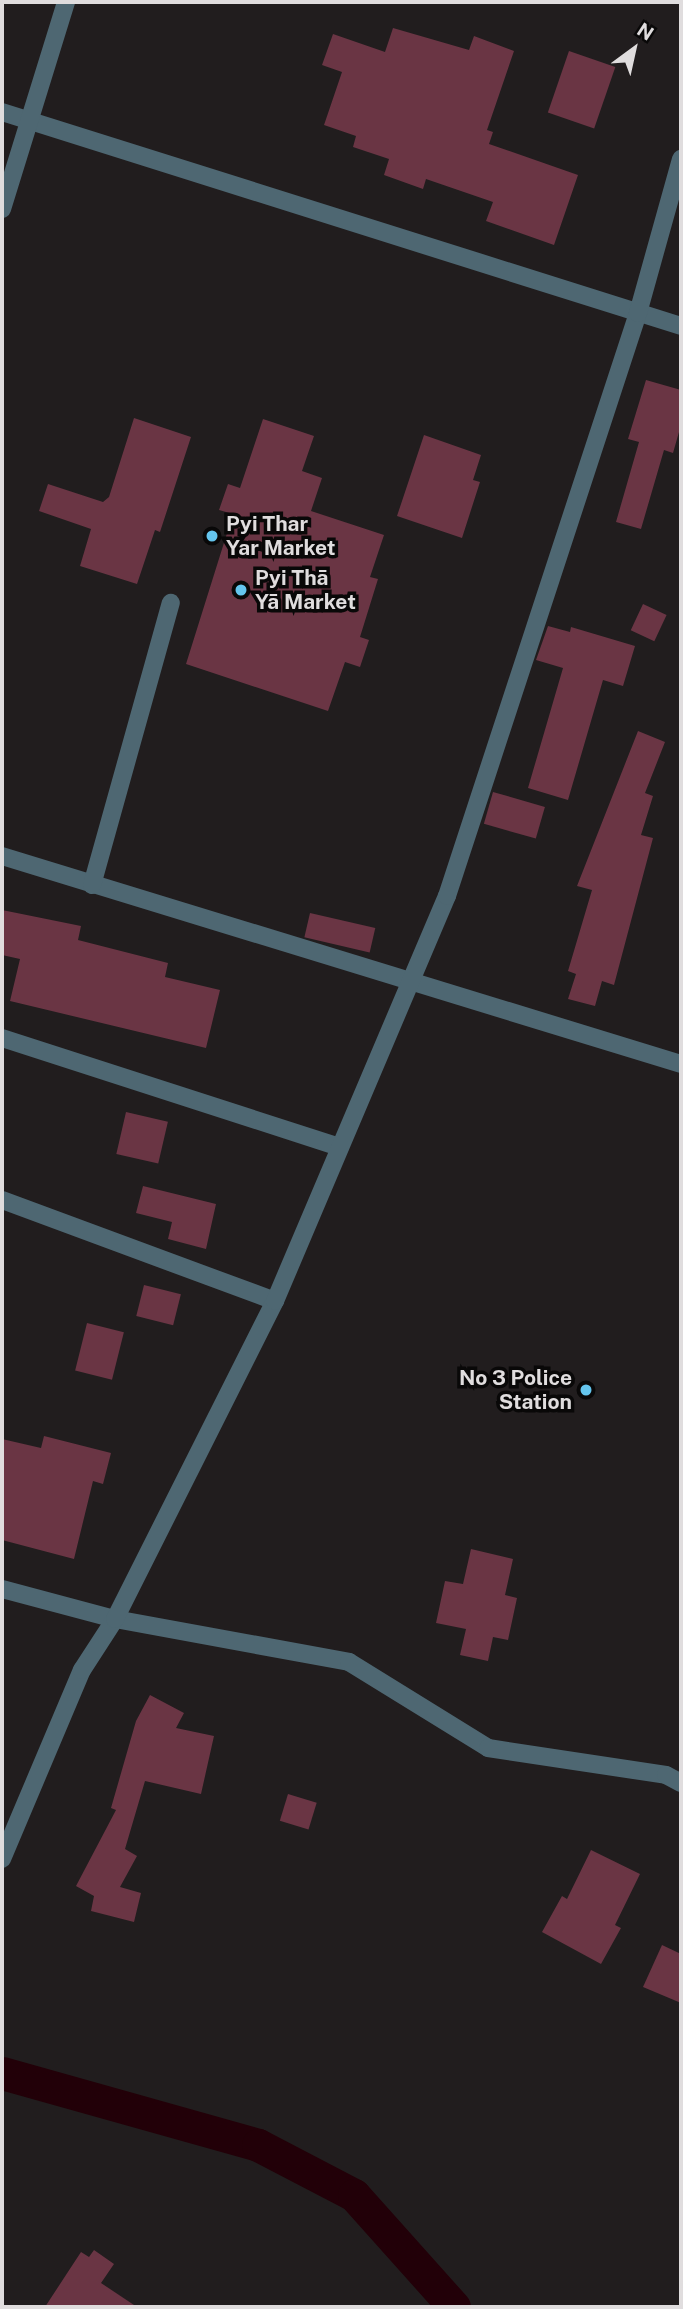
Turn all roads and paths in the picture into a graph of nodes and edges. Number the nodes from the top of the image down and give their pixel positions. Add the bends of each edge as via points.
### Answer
1 (66, 2) edge
2 (2, 111) edge
3 (30, 120) junction
4 (681, 159) edge
5 (2, 209) edge
6 (638, 313) junction
7 (681, 326) edge
8 (171, 603) dead end
9 (2, 856) edge
10 (92, 885) junction
11 (410, 984) junction
12 (2, 1038) edge
13 (681, 1064) edge
14 (340, 1147) junction
15 (2, 1200) edge
16 (275, 1301) junction
17 (2, 1589) edge
18 (115, 1619) junction
19 (681, 1783) edge
20 (2, 1859) edge

1 - 3 street
2 - 3 street
3 - 5 street
3 - 6 street
4 - 6 street
6 - 7 street
6 - 11 street via 447,896
8 - 10 street
9 - 10 street
10 - 11 street
11 - 13 street
11 - 14 street
12 - 14 street
14 - 16 street
15 - 16 street
16 - 18 street
17 - 18 street
18 - 19 street via 349,1662 488,1748 666,1775
18 - 20 street via 82,1670

